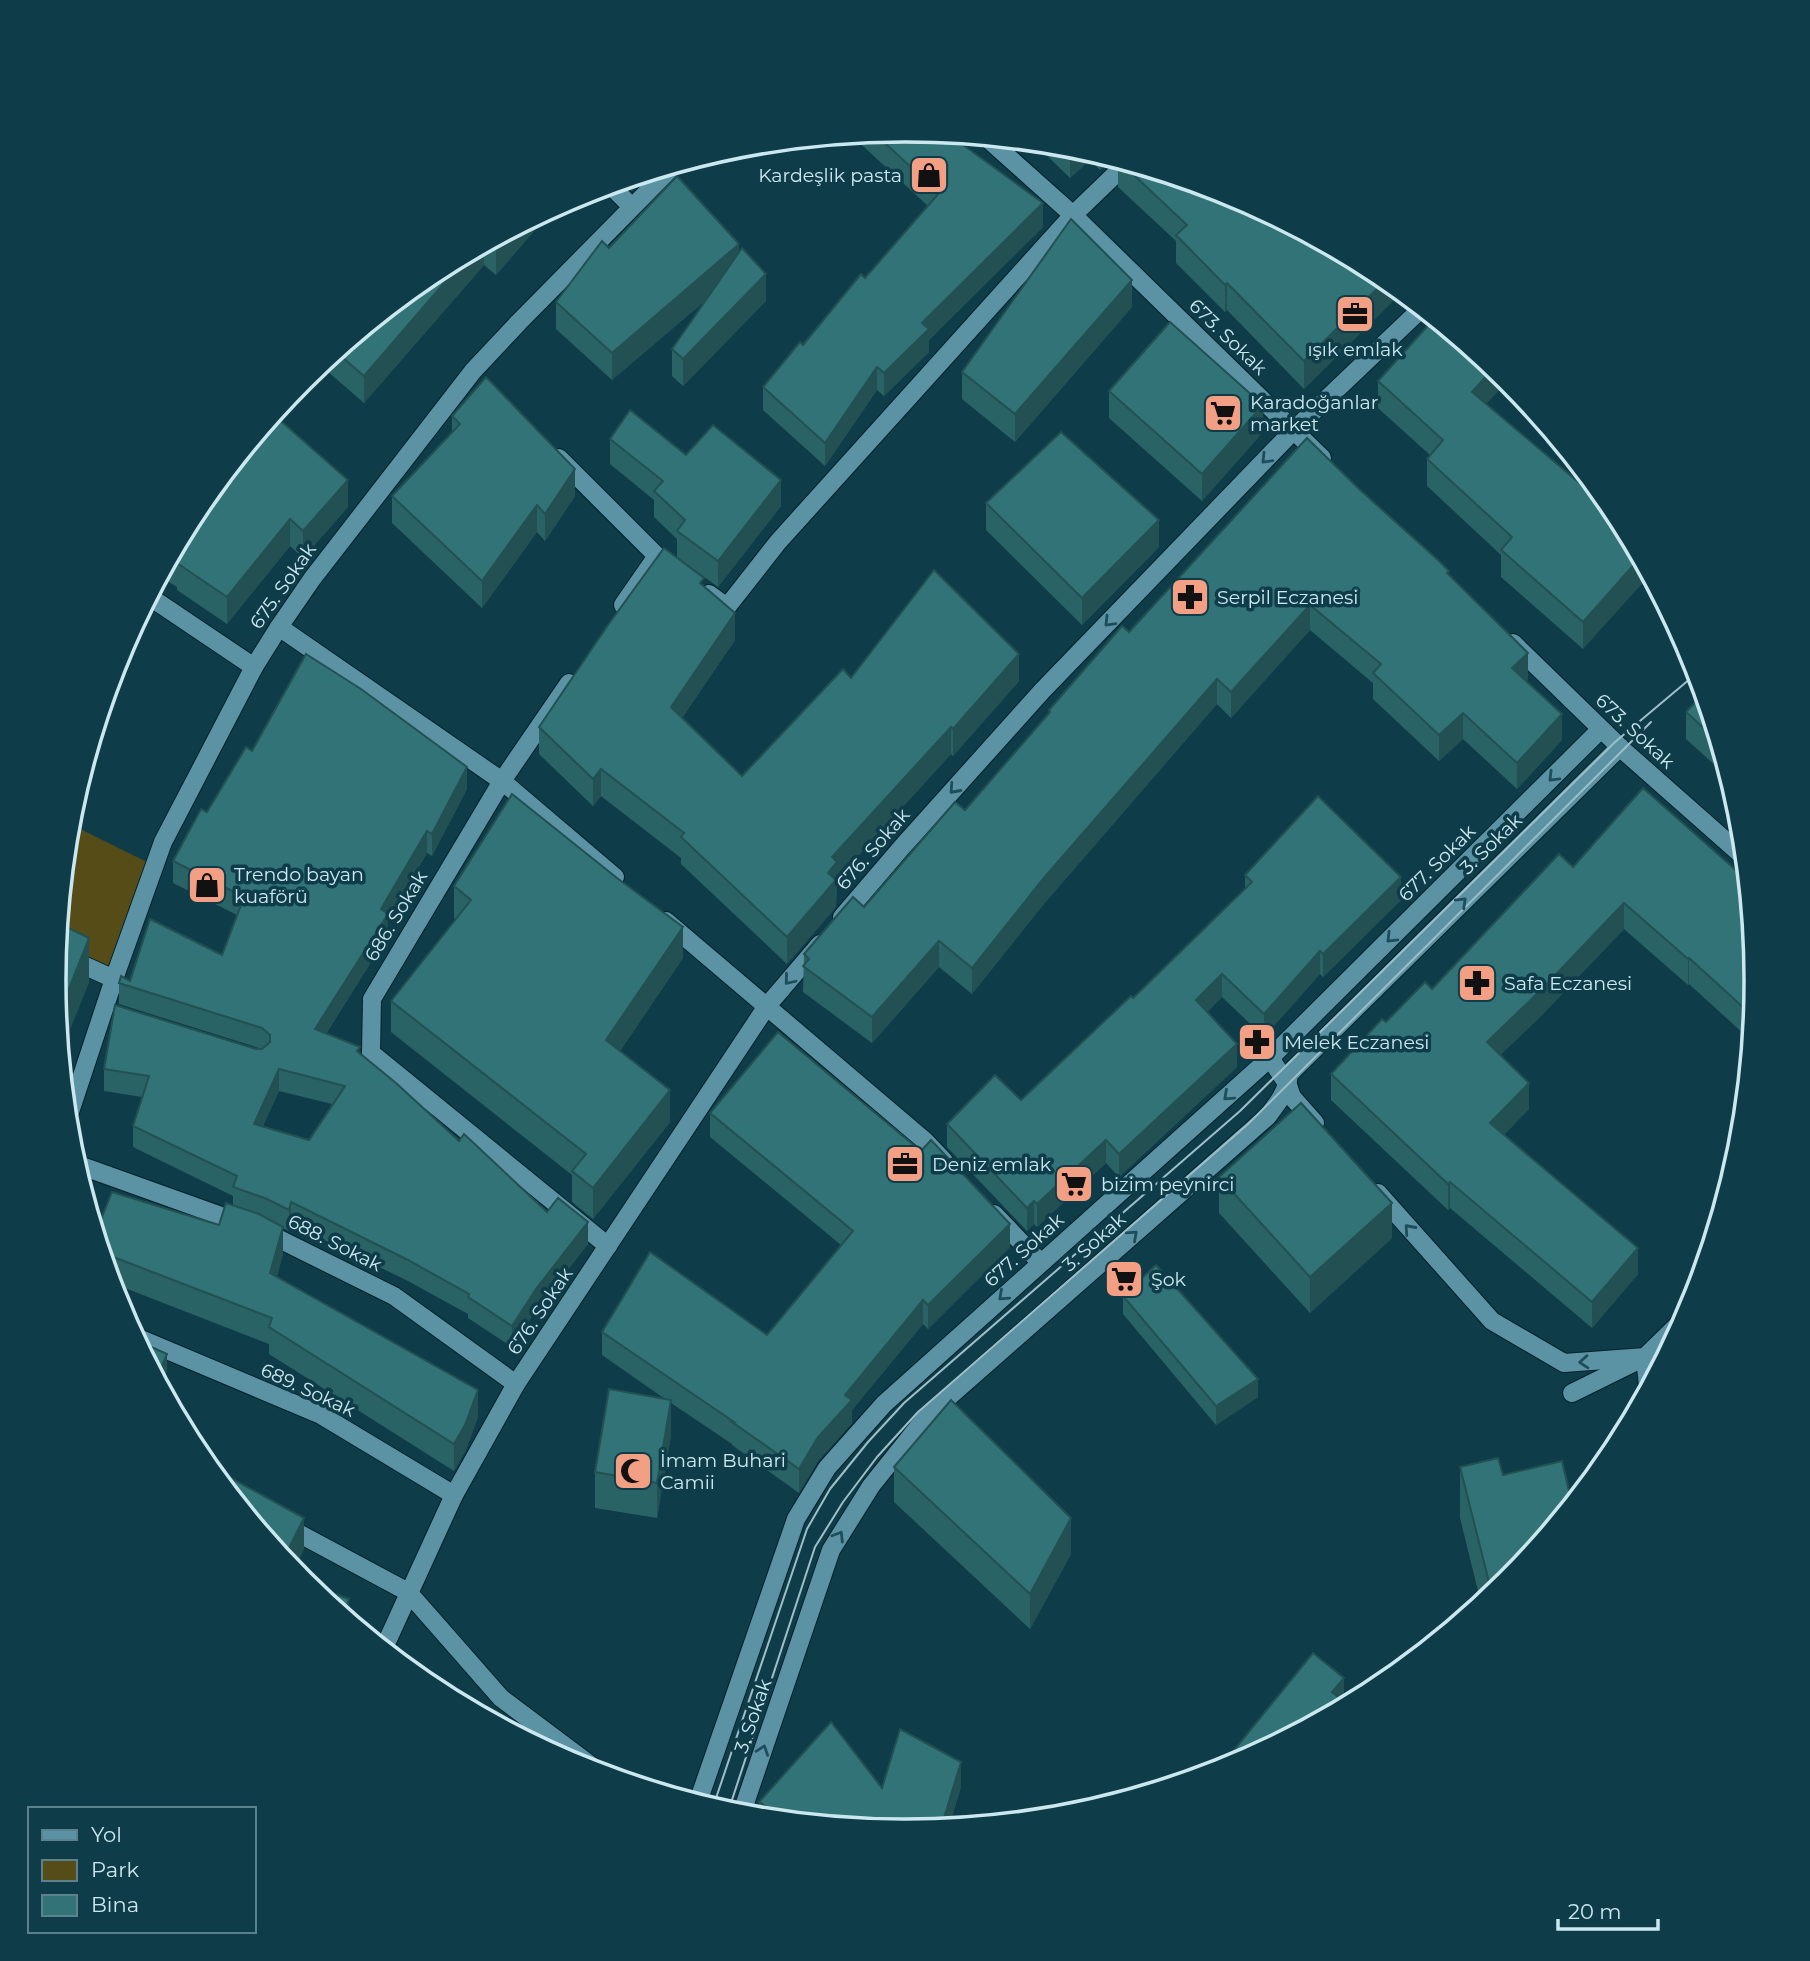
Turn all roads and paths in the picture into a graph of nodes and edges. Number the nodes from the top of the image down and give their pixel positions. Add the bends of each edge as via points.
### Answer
1 (997, 147) edge
2 (1119, 170) edge
3 (660, 179) edge
4 (618, 193) edge
5 (632, 206) junction
6 (1073, 215) junction
7 (1415, 315) edge
8 (1294, 430) junction
9 (550, 449) edge
10 (1334, 469) edge
11 (657, 556) junction
12 (157, 602) edge
13 (610, 624) edge
14 (279, 626) junction
15 (1502, 633) edge
16 (254, 667) junction
17 (579, 668) edge
18 (1601, 729) junction
19 (1620, 747) junction
20 (502, 781) junction
21 (1732, 846) edge
22 (629, 889) edge
23 (650, 907) edge
24 (67, 957) edge
25 (114, 979) junction
26 (766, 1006) junction
27 (1270, 1058) junction
28 (1288, 1085) junction
29 (76, 1099) edge
30 (1329, 1138) edge
31 (88, 1168) edge
32 (960, 1178) edge
33 (1365, 1179) edge
34 (978, 1197) edge
35 (608, 1246) junction
36 (1041, 1263) junction
37 (1662, 1340) edge
38 (149, 1343) edge
39 (1644, 1357) junction
40 (1646, 1372) edge
41 (516, 1384) junction
42 (1572, 1393) dead end
43 (454, 1495) junction
44 (270, 1517) edge
45 (408, 1592) junction
46 (387, 1640) edge
47 (552, 1741) edge
48 (701, 1793) edge
49 (745, 1804) edge

1 - 6 street, 673. Sokak
2 - 6 street
3 - 5 street, 675. Sokak
4 - 5 street
5 - 14 street, 675. Sokak via 519,322
6 - 8 street, 673. Sokak
6 - 11 street via 778,542 727,607
7 - 8 street, 676. Sokak
8 - 10 street, 673. Sokak
8 -> 26 street, 676. Sokak via 1042,691
9 - 11 street
11 - 13 street
12 - 16 street
14 - 16 street, 675. Sokak
14 - 20 street
15 - 18 street, 673. Sokak
16 - 25 street, 675. Sokak via 163,842
17 - 20 street, 686. Sokak
18 - 19 street, 673. Sokak
18 -> 27 street, 677. Sokak
19 - 21 street, 673. Sokak
28 -> 19 street, 3. Sokak via 1289,1074
20 - 22 street
20 - 35 street, 686. Sokak via 372,999 371,1053
23 - 26 street
24 - 25 street
25 - 29 street, 675. Sokak via 110,1013
26 - 32 street via 924,1140
26 - 35 street, 676. Sokak
27 - 28 street
27 -> 36 street, 677. Sokak
28 - 30 street
49 -> 28 street, 3. Sokak via 831,1550 871,1486 927,1416 1266,1117
31 - 41 street, 688. Sokak via 263,1231 394,1296
39 -> 33 street via 1564,1363 1492,1321
34 - 36 street
35 - 41 street, 676. Sokak
36 -> 48 street, 677. Sokak via 884,1404 827,1468 796,1519
37 - 39 street
38 - 43 street, 689. Sokak via 321,1415
39 - 40 street
39 - 42 street
41 - 43 street, 676. Sokak
43 - 45 street, 676. Sokak
44 - 45 street
45 - 46 street, 676. Sokak
45 - 47 street via 501,1698

